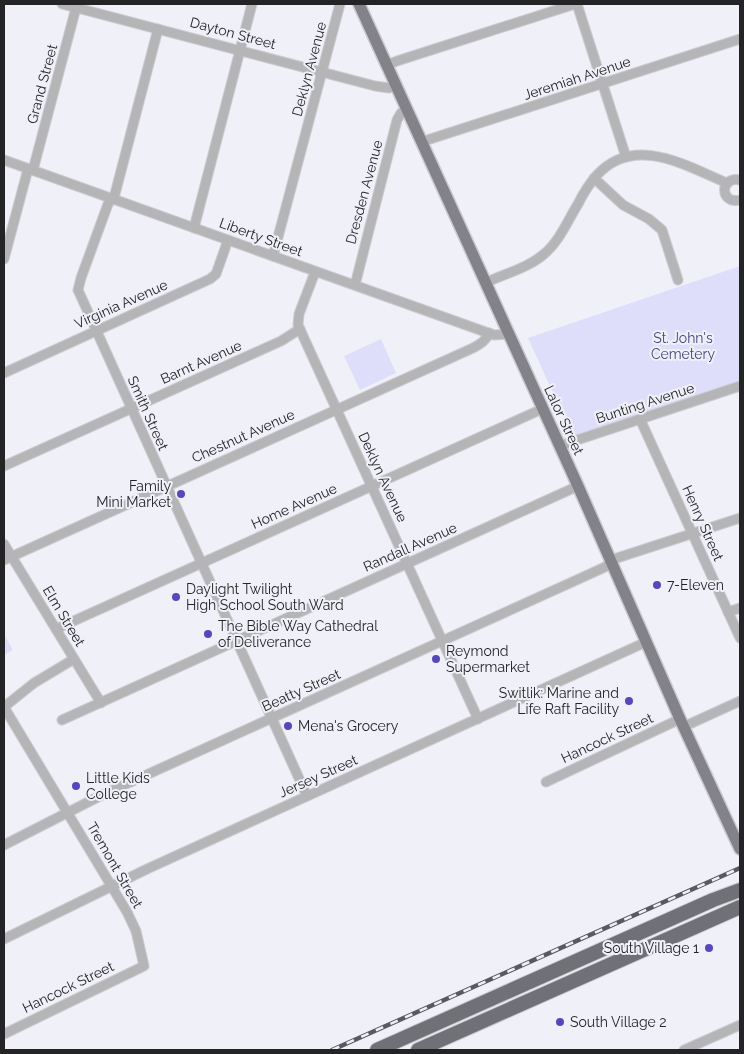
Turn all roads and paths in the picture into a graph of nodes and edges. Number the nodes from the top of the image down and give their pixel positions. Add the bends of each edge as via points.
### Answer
1 (62, 4) edge
2 (252, 4) edge
3 (340, 4) edge
4 (359, 4) edge
5 (576, 4) edge
6 (77, 6) edge
7 (158, 29) junction
8 (740, 39) edge
9 (240, 50) junction
10 (387, 65) junction
11 (322, 71) junction
12 (603, 84) junction
13 (396, 85) junction
14 (406, 109) junction
15 (421, 142) junction
16 (626, 157) junction
17 (4, 160) edge
18 (31, 170) junction
19 (594, 178) junction
20 (740, 180) edge
21 (727, 183) junction
22 (112, 198) junction
23 (740, 200) edge
24 (194, 228) junction
25 (228, 240) junction
26 (273, 256) junction
27 (4, 259) edge
28 (315, 272) junction
29 (678, 280) dead end
30 (485, 283) junction
31 (354, 285) junction
32 (300, 329) junction
33 (96, 331) junction
34 (489, 333) junction
35 (509, 334) junction
36 (4, 373) edge
37 (740, 386) edge
38 (131, 408) junction
39 (336, 408) junction
40 (542, 409) junction
41 (640, 419) junction
42 (559, 446) junction
43 (4, 466) edge
44 (166, 486) junction
45 (372, 486) junction
46 (578, 486) junction
47 (740, 518) edge
48 (692, 534) junction
49 (4, 544) edge
50 (8, 558) edge
51 (202, 563) junction
52 (407, 563) junction
53 (611, 563) junction
54 (740, 608) edge
55 (728, 612) junction
56 (56, 629) junction
57 (740, 638) edge
58 (237, 641) junction
59 (442, 641) junction
60 (646, 642) junction
61 (74, 659) junction
62 (740, 701) edge
63 (101, 702) junction
64 (4, 707) edge
65 (272, 718) junction
66 (478, 719) junction
67 (62, 720) dead end
68 (681, 723) junction
69 (546, 782) dead end
70 (307, 796) junction
71 (69, 814) junction
72 (4, 846) edge
73 (740, 849) edge
74 (113, 886) junction
75 (740, 890) edge
76 (740, 907) edge
77 (4, 939) edge
78 (144, 966) joint
79 (740, 1025) edge
80 (4, 1034) edge
81 (377, 1050) edge
82 (418, 1050) edge
83 (684, 1050) edge

1 - 6 street, Dayton Street
2 - 9 street
3 - 11 street, Deklyn Avenue
4 - 10 main road, Lalor Street
5 - 10 street
5 - 12 street
6 - 7 street, Dayton Street
6 - 18 street, Grand Street
7 - 9 street, Dayton Street
7 - 22 street, Smith Street
8 - 12 street, Jeremiah Avenue
9 - 11 street, Dayton Street
9 - 24 street
10 - 13 main road, Lalor Street
11 - 13 street, Dayton Street via 383,88
11 - 26 street, Deklyn Avenue
12 - 15 street, Jeremiah Avenue
12 - 16 street
13 - 14 main road, Lalor Street
14 - 15 main road, Lalor Street
14 - 31 street, Dresden Avenue via 397,120
15 - 30 main road, Lalor Street
16 - 19 street via 606,167
16 - 21 street via 661,156
17 - 18 street, Liberty Street
18 - 22 street, Liberty Street
18 - 27 street, Grand Street
19 - 29 street via 623,205 662,230
19 - 30 street via 544,254
20 - 21 street via 733,179
21 - 23 street via 724,190 728,198 736,202
22 - 24 street, Liberty Street
22 - 33 street, Smith Street via 79,286
24 - 25 street, Liberty Street
25 - 26 street, Liberty Street
25 - 33 street, Virginia Avenue via 214,276
26 - 28 street, Liberty Street
28 - 31 street, Liberty Street
28 - 32 street via 297,321
30 - 35 main road, Lalor Street
31 - 34 street, Liberty Street
32 - 38 street, Barnt Avenue via 281,341
32 - 39 street, Deklyn Avenue
33 - 36 street, Virginia Avenue
33 - 38 street, Smith Street
34 - 35 street, Liberty Street via 498,336
34 - 39 street, Chestnut Avenue via 472,348
35 - 40 main road, Lalor Street
37 - 41 street, Bunting Avenue
38 - 43 street, Barnt Avenue
38 - 44 street, Smith Street
39 - 44 street, Chestnut Avenue
39 - 45 street, Deklyn Avenue
40 - 42 main road, Lalor Street
40 - 45 street, Home Avenue
41 - 42 street, Bunting Avenue
41 - 48 street, Henry Street
42 - 46 main road, Lalor Street
44 - 50 street, Chestnut Avenue
44 - 51 street, Smith Street
45 - 51 street, Home Avenue
45 - 52 street, Deklyn Avenue
46 - 52 street, Randall Avenue
46 - 53 main road, Lalor Street
47 - 48 street, Beatty Street
48 - 53 street, Beatty Street via 617,558
48 - 55 street, Henry Street
49 - 50 street, Elm Street
50 - 56 street, Elm Street
51 - 56 street, Home Avenue
51 - 58 street, Smith Street
52 - 58 street, Randall Avenue
52 - 59 street, Deklyn Avenue
53 - 59 street, Beatty Street
53 - 60 main road, Lalor Street
54 - 55 street
55 - 57 street, Henry Street
56 - 61 street, Elm Street
58 - 63 street, Randall Avenue
58 - 65 street, Smith Street
59 - 65 street, Beatty Street
59 - 66 street, Deklyn Avenue
60 - 66 street, Jersey Street
60 - 68 main road, Lalor Street
61 - 63 street, Elm Street
61 - 64 street via 34,683
62 - 68 street, Hancock Street
63 - 67 street, Randall Avenue
64 - 71 street, Tremont Street
65 - 70 street, Smith Street
65 - 71 street, Beatty Street via 102,795
66 - 70 street, Jersey Street
68 - 69 street, Hancock Street
68 - 73 main road, Lalor Street
70 - 74 street, Jersey Street
71 - 72 street, Beatty Street
71 - 74 street, Tremont Street
74 - 77 street, Jersey Street
74 - 78 street, Tremont Street via 134,925
75 - 81 highway
76 - 82 highway
78 - 80 street, Hancock Street
79 - 83 street

